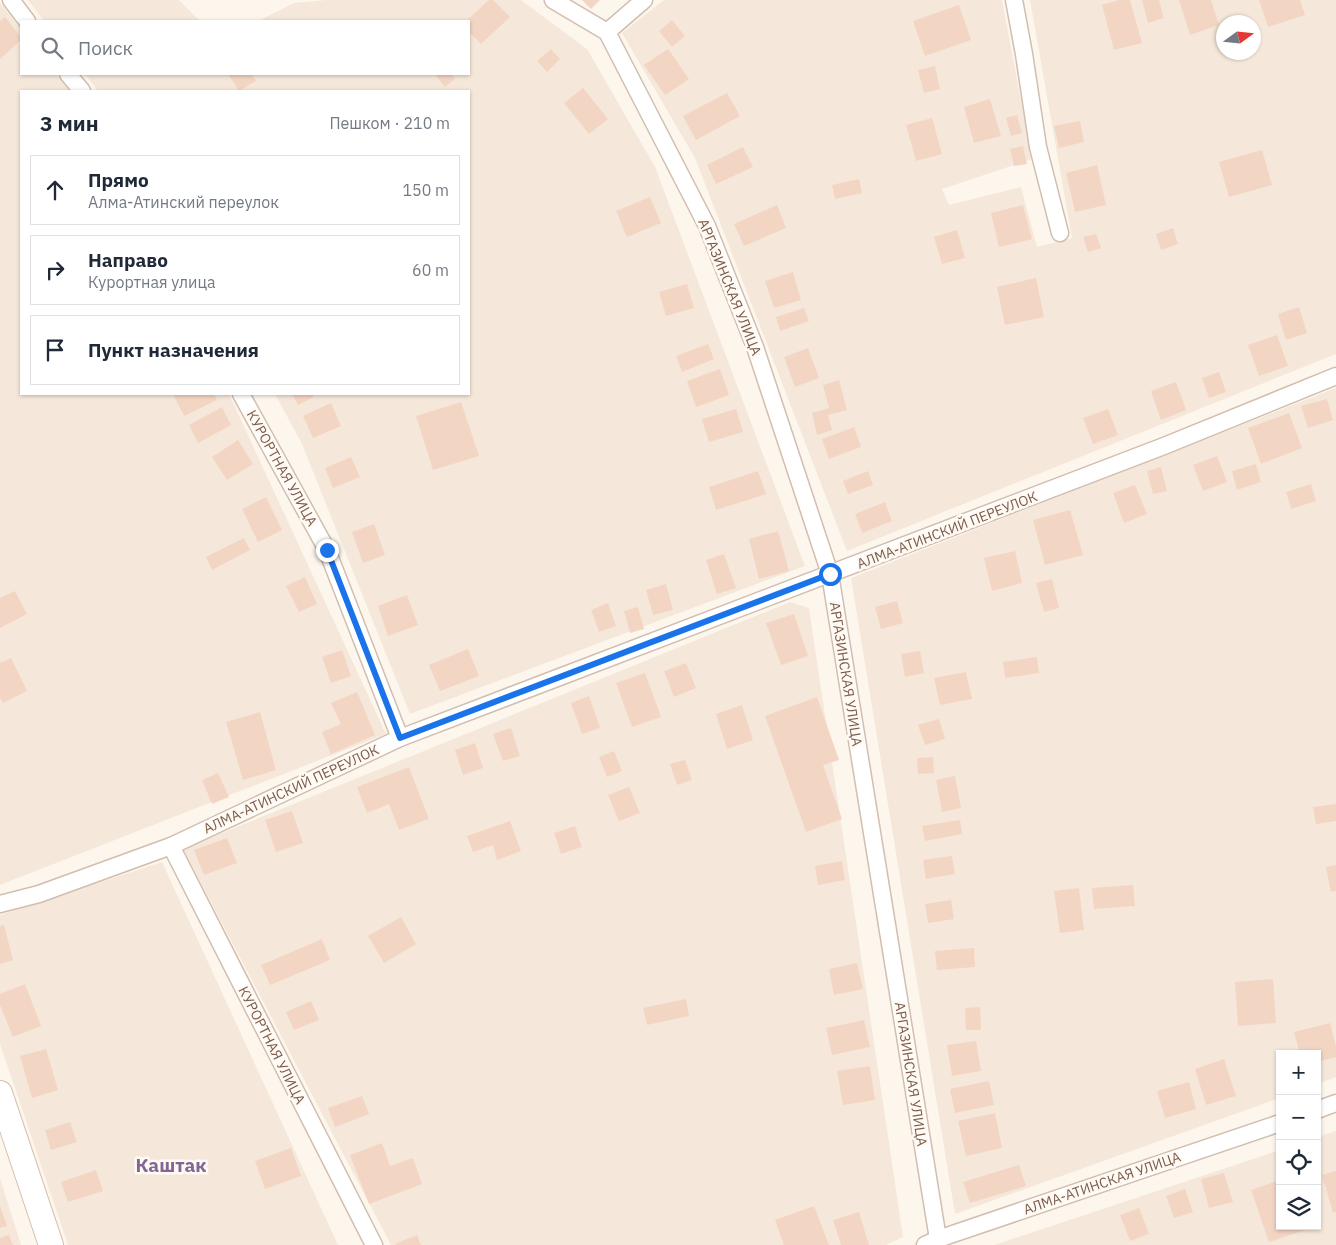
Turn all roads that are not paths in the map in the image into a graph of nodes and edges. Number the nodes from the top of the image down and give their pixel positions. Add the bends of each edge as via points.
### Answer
1 (10, 0) edge
2 (552, 0) edge
3 (644, 0) edge
4 (1014, 0) edge
5 (26, 20) edge
6 (607, 32) junction
7 (69, 75) edge
8 (81, 90) edge
9 (1060, 233) dead end
10 (1336, 376) edge
11 (242, 395) edge
12 (830, 574) junction
13 (400, 738) junction
14 (171, 846) junction
15 (0, 904) edge
16 (0, 1093) edge
17 (1336, 1103) edge
18 (1321, 1109) edge
19 (1276, 1123) edge
20 (932, 1242) edge
21 (52, 1245) edge
22 (374, 1245) edge

1 - 5 street
2 - 6 street
3 - 6 street
4 - 9 street via 1038,147
6 - 12 street, АРГАЗИНСКАЯ УЛИЦА via 707,226 755,347
7 - 8 street
10 - 12 street, АЛМА-АТИНСКИЙ ПЕРЕУЛОК via 1164,446
11 - 13 street, КУРОРТНАЯ УЛИЦА via 327,550
12 - 13 street, АЛМА-АТИНСКИЙ ПЕРЕУЛОК
12 - 20 street, АРГАЗИНСКАЯ УЛИЦА
13 - 14 street, АЛМА-АТИНСКИЙ ПЕРЕУЛОК
14 - 15 street, АЛМА-АТИНСКИЙ ПЕРЕУЛОК via 38,894
14 - 22 street, КУРОРТНАЯ УЛИЦА
16 - 21 main road
17 - 18 street
19 - 20 street, АЛМА-АТИНСКАЯ УЛИЦА

